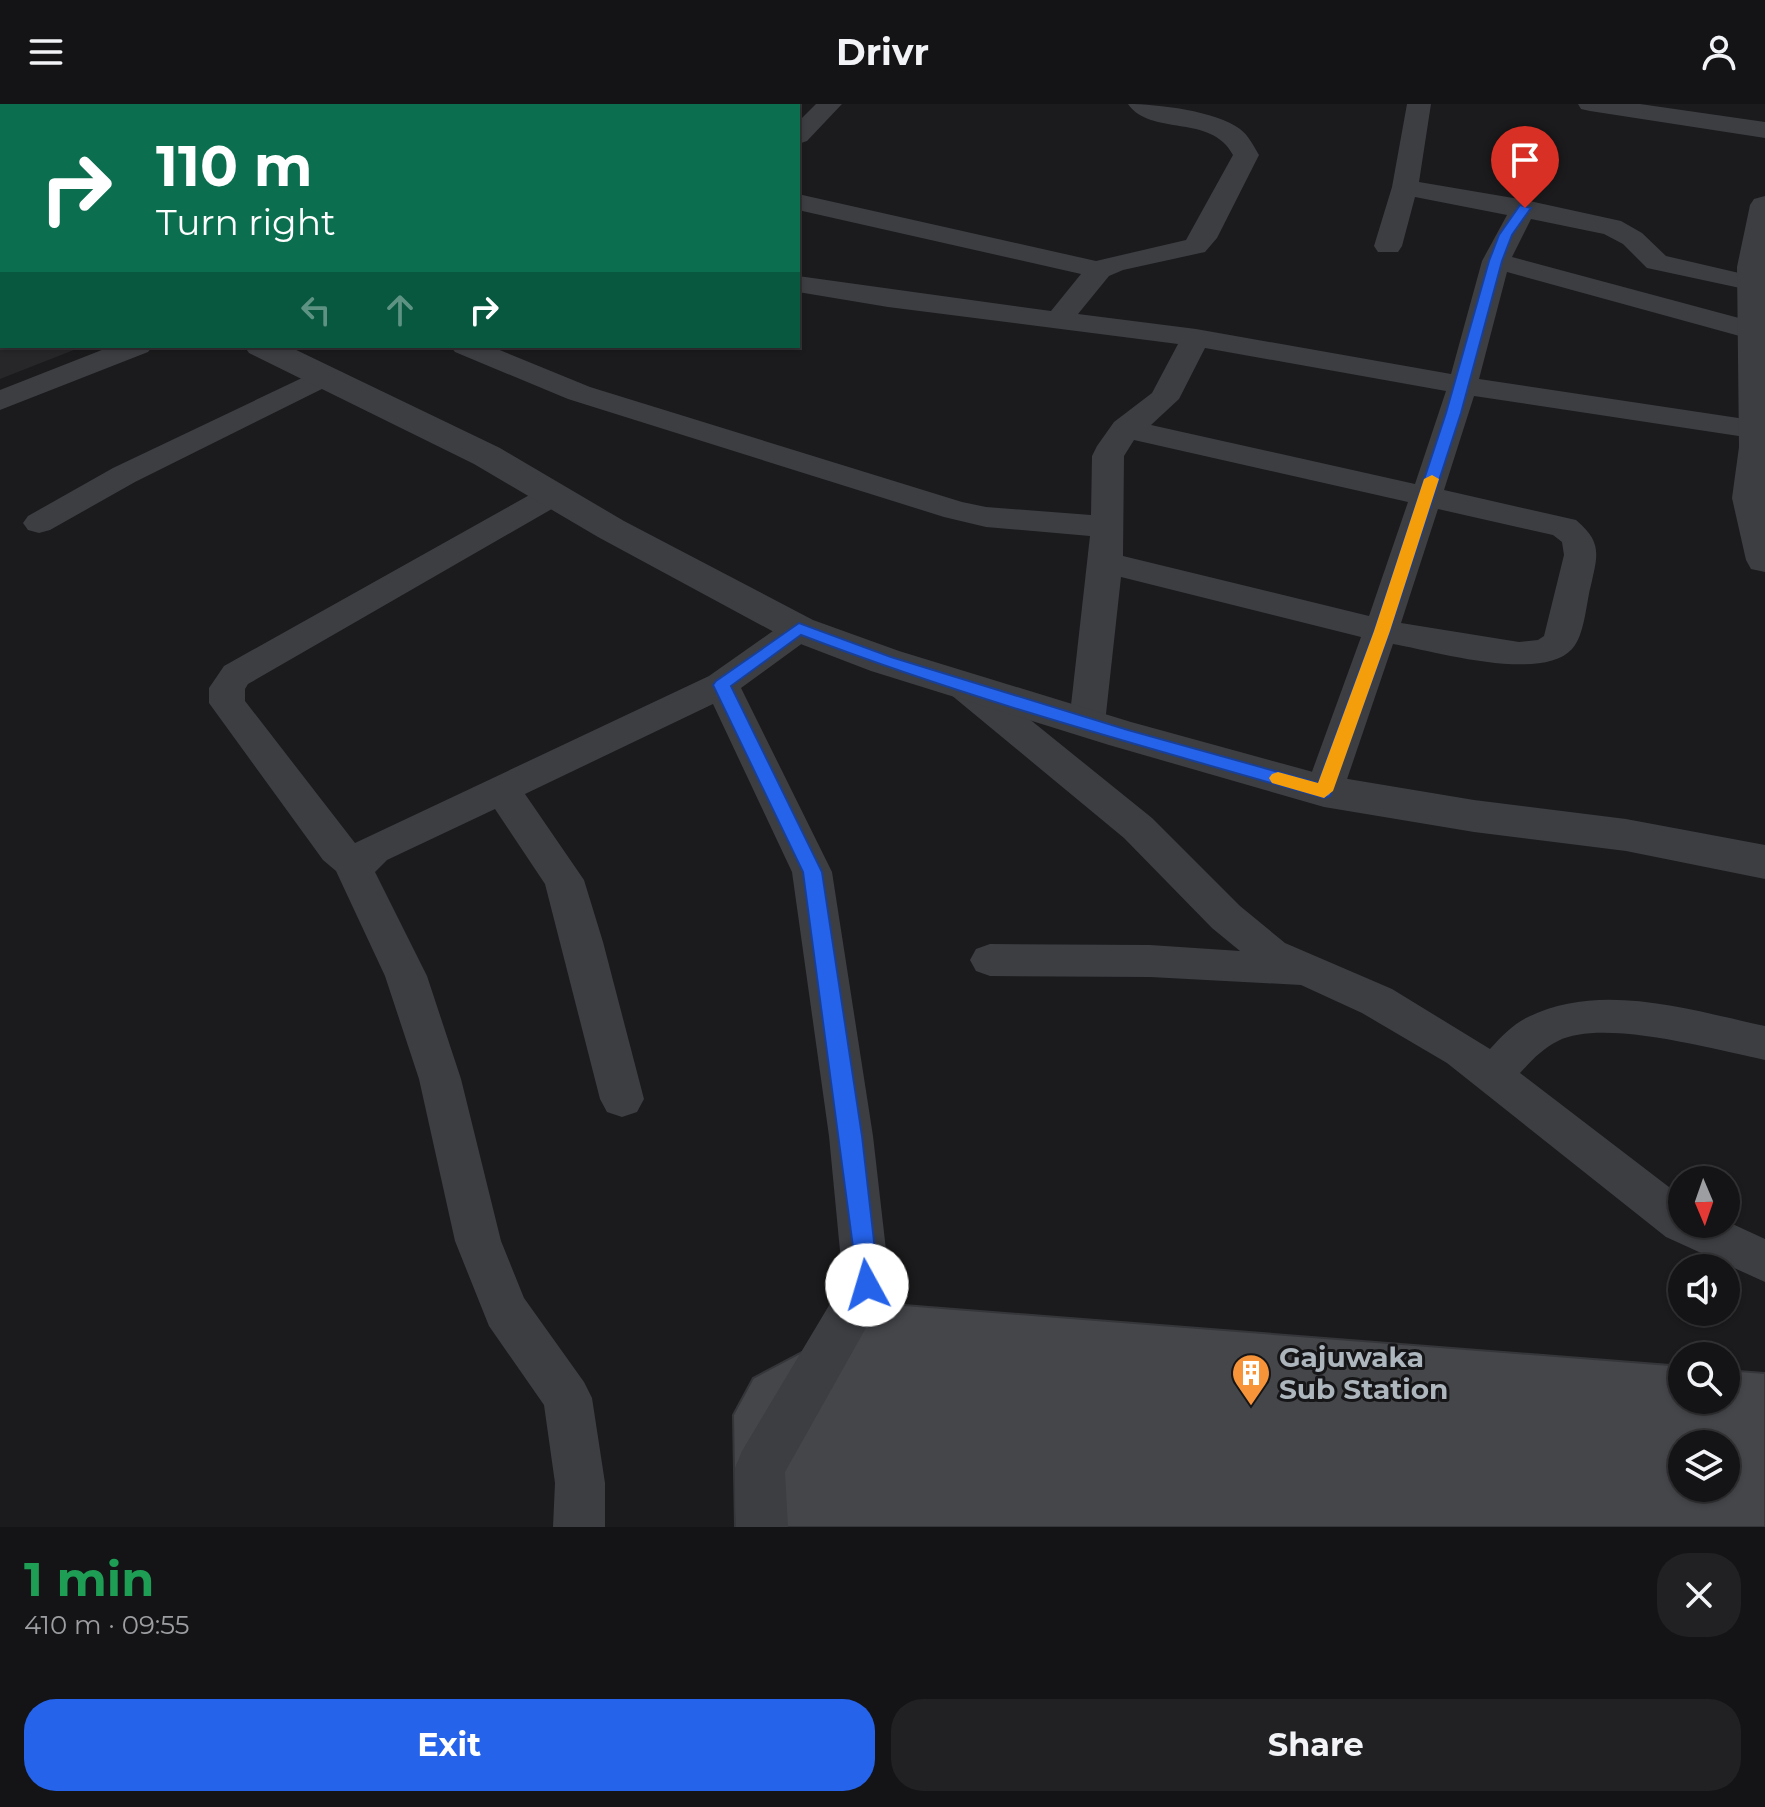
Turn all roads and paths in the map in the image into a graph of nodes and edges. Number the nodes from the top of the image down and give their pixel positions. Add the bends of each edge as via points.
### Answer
1 (1140, 104) edge
2 (1419, 104) edge
3 (1590, 104) edge
4 (1765, 130) edge
5 (1405, 187) junction
6 (800, 202) edge
7 (1765, 205) edge
8 (1525, 208) junction
9 (1388, 246) dead end
10 (1496, 261) junction
11 (1099, 270) junction
12 (1754, 283) junction
13 (800, 284) edge
14 (1058, 321) junction
15 (1760, 333) edge
16 (1196, 338) junction
17 (133, 348) edge
18 (265, 348) edge
19 (470, 348) edge
20 (323, 377) junction
21 (1462, 385) junction
22 (0, 401) edge
23 (1125, 429) junction
24 (1761, 431) edge
25 (553, 495) junction
26 (1426, 497) junction
27 (39, 523) dead end
28 (1107, 527) junction
29 (1763, 547) edge
30 (1106, 563) junction
31 (799, 629) junction
32 (1382, 631) junction
33 (722, 685) junction
34 (963, 685) junction
35 (1087, 723) junction
36 (501, 789) junction
37 (1324, 791) junction
38 (1765, 862) edge
39 (356, 866) junction
40 (990, 960) dead end
41 (1310, 972) junction
42 (1765, 1043) edge
43 (1491, 1074) junction
44 (622, 1099) dead end
45 (1668, 1213) edge
46 (1714, 1238) edge
47 (1765, 1261) edge
48 (579, 1527) edge
49 (762, 1527) edge

1 - 11 street via 1217,128 1236,138 1246,155 1195,246
2 - 5 street
3 - 4 street
5 - 8 street
5 - 9 street
6 - 11 street
7 - 12 street
8 - 10 street via 1505,235
8 - 12 street via 1625,232 1657,262 1675,268
10 - 15 street
10 - 21 street
11 - 14 street
12 - 15 street
13 - 14 street
14 - 16 street
15 - 24 street
16 - 21 street
16 - 23 street via 1165,397
17 - 22 street
18 - 20 street
19 - 28 street via 579,393 955,510
20 - 25 street via 487,456
20 - 27 street
21 - 24 street
21 - 26 street
23 - 26 street
23 - 28 street via 1108,456
24 - 29 street via 1751,498
25 - 31 street
25 - 39 street via 236,675 227,688 227,703 337,850
26 - 32 street
26 - 32 street via 1550,523 1577,538 1581,555 1560,641 1547,651 1519,654
28 - 30 street
30 - 32 street
30 - 35 street
31 - 33 street
31 - 34 street
32 - 37 street
33 - 36 street
33 - 49 street via 812,872 867,1285 760,1468
34 - 35 street
34 - 41 street via 1138,828 1226,917 1271,954
35 - 37 street
36 - 39 street via 373,850
36 - 44 street via 564,880
37 - 38 street via 1626,835
39 - 48 street via 357,879 406,976 440,1079 478,1241 506,1311 567,1398 580,1483
40 - 41 street via 1150,961
41 - 43 street via 1377,1001
42 - 43 street via 1674,1025 1582,1017 1542,1029
43 - 45 street
46 - 47 street

